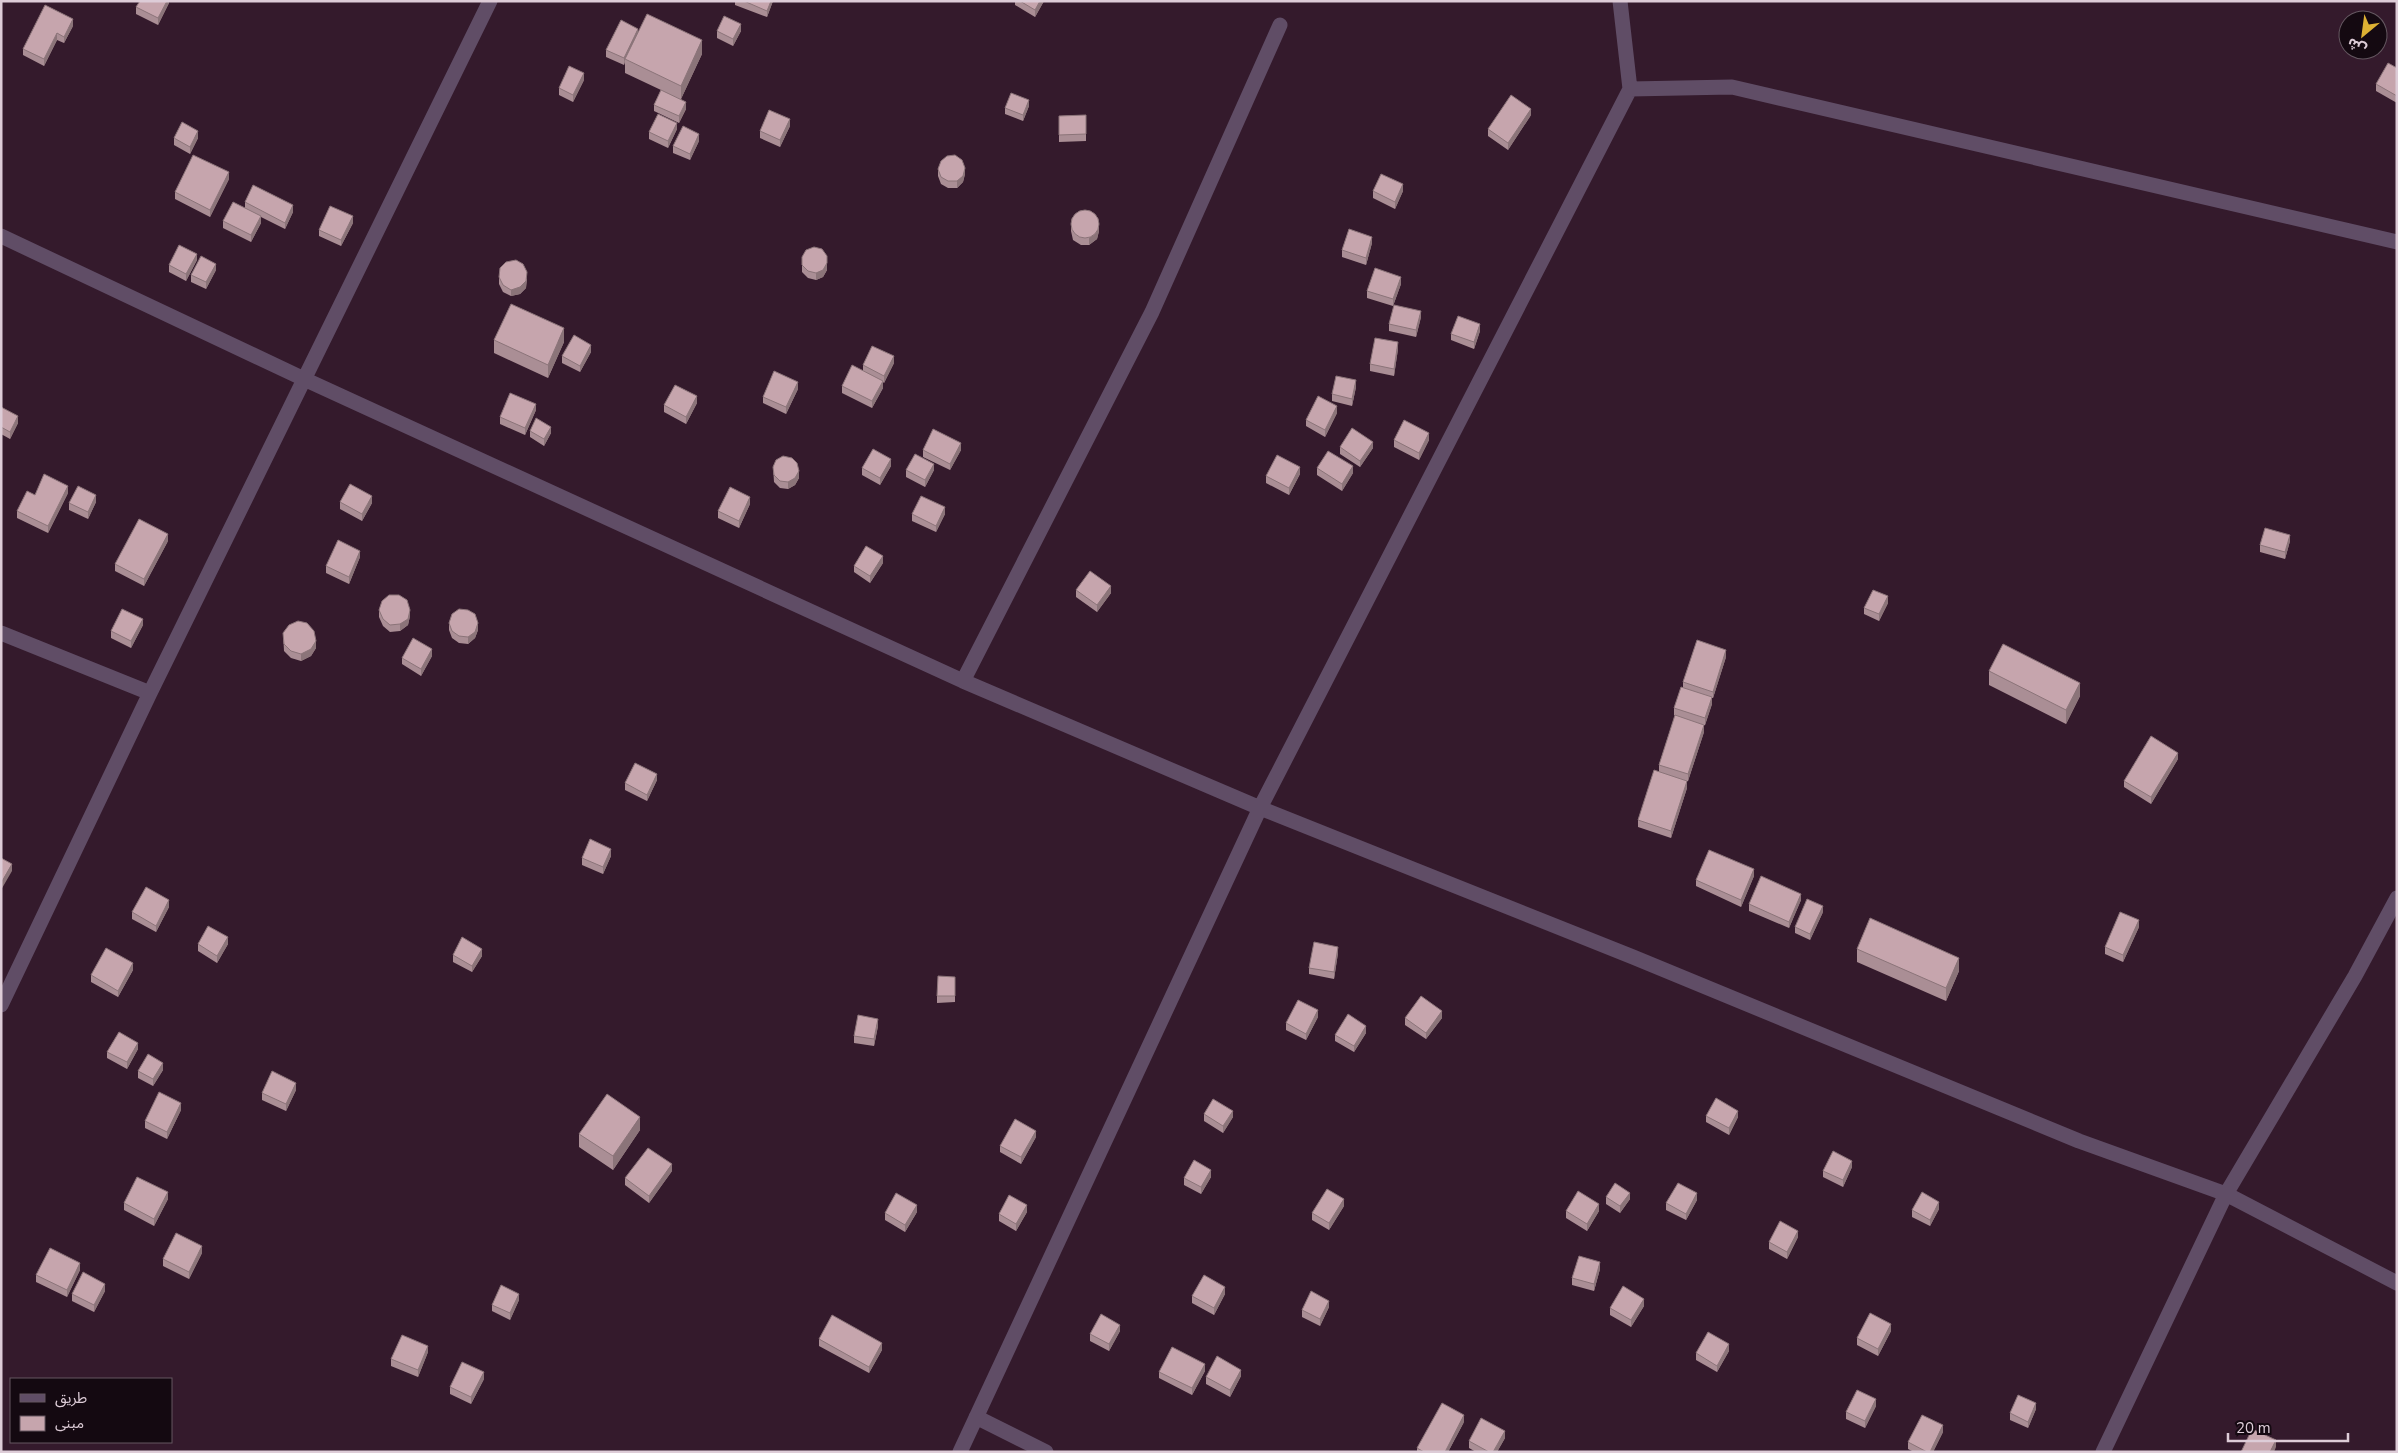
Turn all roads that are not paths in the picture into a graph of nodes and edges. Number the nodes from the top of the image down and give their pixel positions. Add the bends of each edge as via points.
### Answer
1 (490, 1) edge
2 (1620, 1) edge
3 (1280, 25) dead end
4 (1630, 89) junction
5 (1, 236) edge
6 (2397, 242) edge
7 (304, 379) junction
8 (1, 633) edge
9 (963, 681) junction
10 (150, 693) junction
11 (1260, 808) junction
12 (2397, 898) edge
13 (1, 1005) edge
14 (2226, 1194) junction
15 (2397, 1283) edge
16 (976, 1417) junction
17 (960, 1452) edge
18 (1046, 1452) edge
19 (2103, 1452) edge

1 - 7 street
2 - 4 street
3 - 9 street via 1152,312
4 - 6 street via 1732,87
4 - 11 street
5 - 7 street
7 - 9 street
7 - 10 street
8 - 10 street
9 - 11 street
10 - 13 street
11 - 14 street via 1624,953 2080,1141
11 - 16 street
12 - 14 street
14 - 15 street
14 - 19 street
16 - 17 street
16 - 18 street

